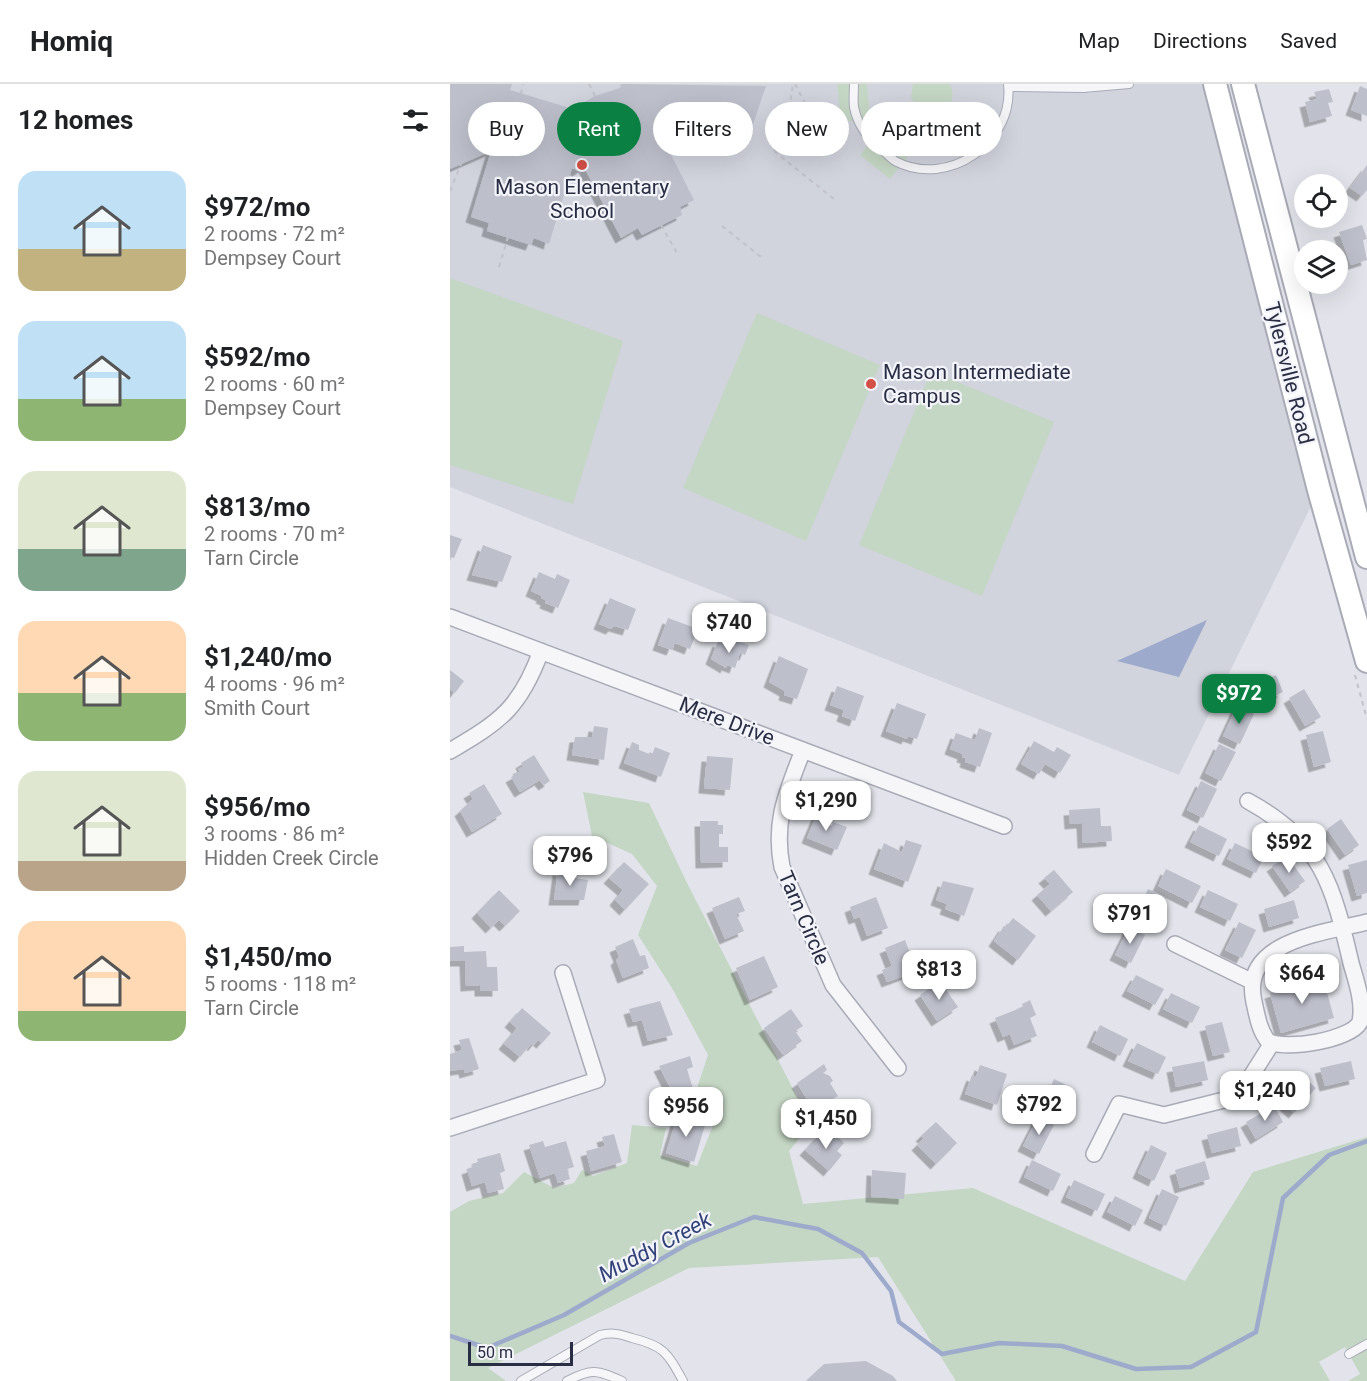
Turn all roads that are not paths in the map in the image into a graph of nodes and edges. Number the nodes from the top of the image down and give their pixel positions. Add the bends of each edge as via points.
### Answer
1 (854, 84) edge
2 (1129, 84) edge
3 (1215, 84) edge
4 (1243, 84) edge
5 (1009, 85) edge
6 (1367, 557) edge
7 (450, 617) edge
8 (541, 651) junction
9 (1367, 661) edge
10 (803, 750) junction
11 (450, 751) edge
12 (1248, 801) dead end
13 (1004, 826) dead end
14 (1367, 922) edge
15 (1342, 929) junction
16 (1175, 944) dead end
17 (563, 973) dead end
18 (1253, 981) junction
19 (1272, 1043) junction
20 (898, 1068) dead end
21 (450, 1128) edge
22 (1094, 1154) dead end
23 (1367, 1344) edge
24 (1349, 1354) dead end
25 (521, 1381) edge
26 (567, 1381) edge
27 (622, 1381) edge
28 (682, 1381) edge

1 - 5 lane via 855,107 868,137 896,161 928,170 966,161 989,144 1007,111
2 - 5 lane via 1083,88
3 - 9 main road, Tylersville Road
4 - 6 main road, Tylersville Road
7 - 8 street, Mere Drive
8 - 10 street, Mere Drive
8 - 11 street via 516,704 493,725
10 - 13 street, Mere Drive
10 - 20 street, Tarn Circle via 780,814 778,846 782,867 833,985
12 - 15 street via 1285,824 1308,846 1329,883
14 - 15 street
15 - 18 street via 1277,949 1260,964
15 - 19 street via 1361,1004 1358,1026 1349,1034 1286,1047
16 - 18 street
17 - 21 street via 597,1080
18 - 19 street via 1260,1027
19 - 22 street via 1248,1081 1224,1100 1164,1115 1119,1104
23 - 24 lane
25 - 28 lane via 611,1332 657,1344 669,1355
26 - 27 lane via 586,1371 602,1372

